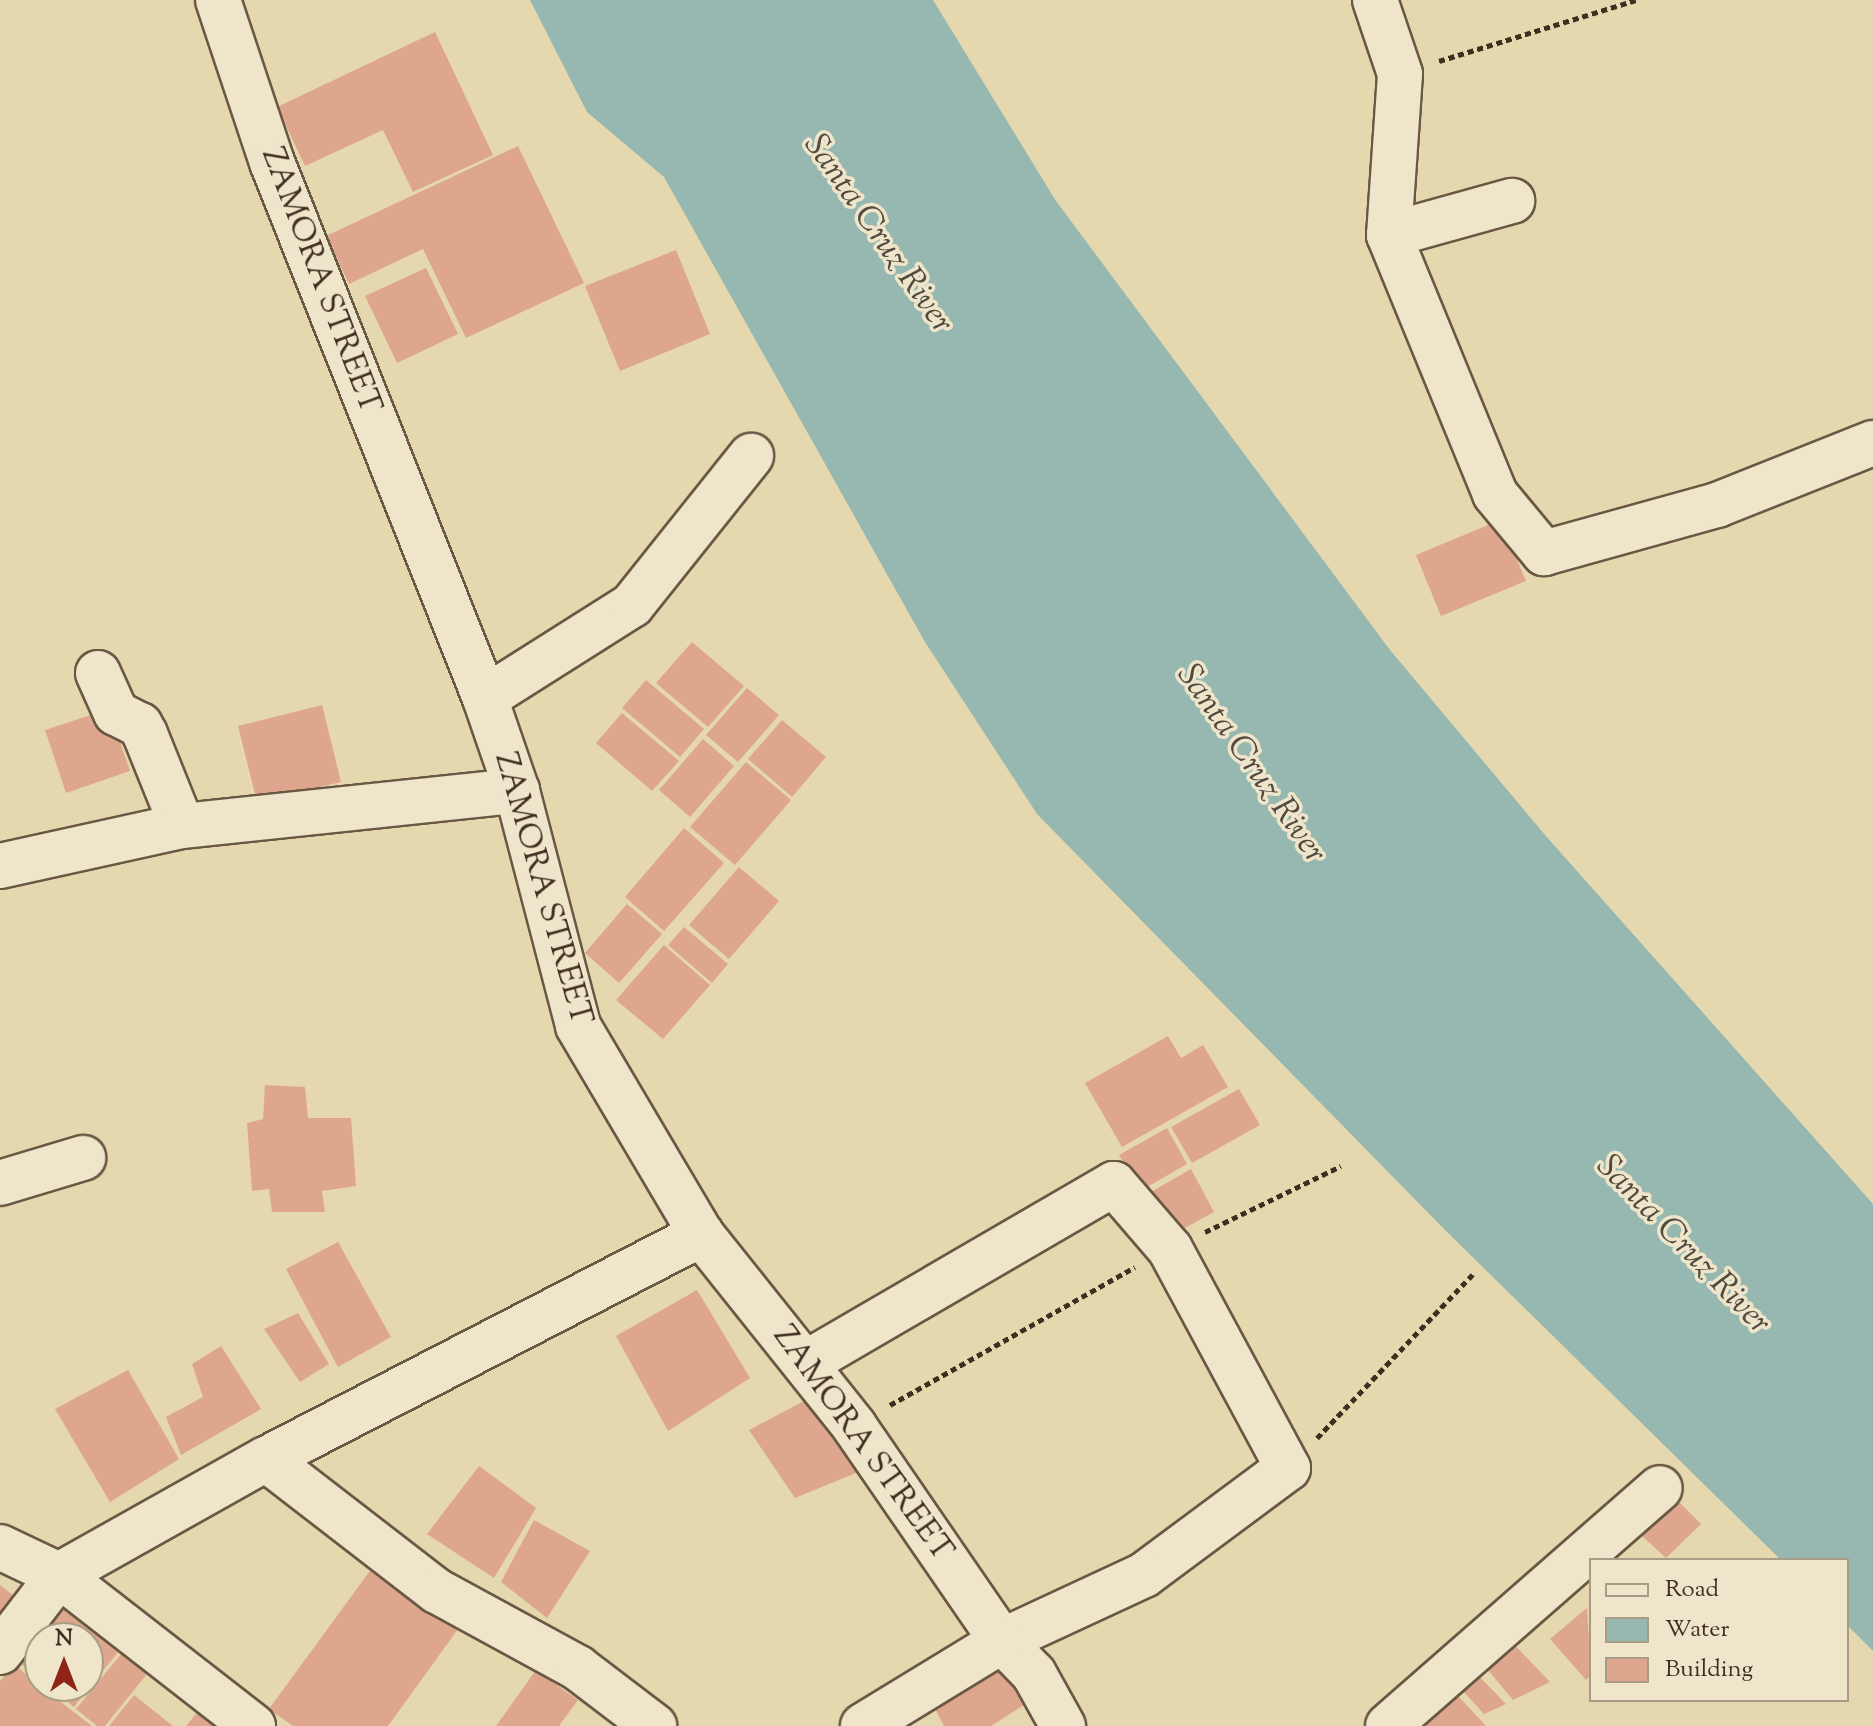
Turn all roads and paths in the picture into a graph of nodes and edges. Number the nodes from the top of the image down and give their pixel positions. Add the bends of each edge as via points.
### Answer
1 (218, 0) edge
2 (1375, 0) edge
3 (1636, 0) edge
4 (1400, 74) junction
5 (1512, 201) dead end
6 (1389, 235) junction
7 (1872, 446) edge
8 (751, 456) dead end
9 (98, 673) dead end
10 (485, 698) junction
11 (517, 791) junction
12 (182, 826) junction
13 (0, 866) edge
14 (83, 1158) dead end
15 (1341, 1166) dead end
16 (0, 1183) edge
17 (701, 1234) junction
18 (1170, 1249) junction
19 (1473, 1274) dead end
20 (806, 1363) junction
21 (854, 1426) junction
22 (266, 1459) junction
23 (1288, 1468) junction
24 (1660, 1488) dead end
25 (0, 1547) edge
26 (59, 1575) junction
27 (1002, 1641) junction
28 (0, 1652) edge
29 (253, 1726) edge
30 (654, 1726) edge
31 (863, 1726) edge
32 (1063, 1726) edge
33 (1388, 1726) edge

1 - 10 street, ZAMORA STREET via 272,162
2 - 4 street
3 - 4 path
4 - 6 street
5 - 6 street
6 - 7 street via 1495,494 1544,553 1717,505
8 - 10 street via 632,605
9 - 12 street via 116,713 140,725 145,734
10 - 11 street, ZAMORA STREET
11 - 12 street
11 - 17 street, ZAMORA STREET via 578,1026
12 - 13 street
14 - 16 street
15 - 18 path
17 - 20 street, ZAMORA STREET
17 - 22 street
18 - 20 street via 1114,1184
18 - 21 path via 1029,1323
18 - 23 street
19 - 23 path
20 - 21 street, ZAMORA STREET
21 - 27 street, ZAMORA STREET
22 - 26 street
22 - 30 street via 437,1591 578,1668
23 - 27 street via 1144,1575
24 - 33 street
25 - 26 street
26 - 28 street
26 - 29 street
27 - 31 street
27 - 32 street, ZAMORA STREET via 1034,1674

